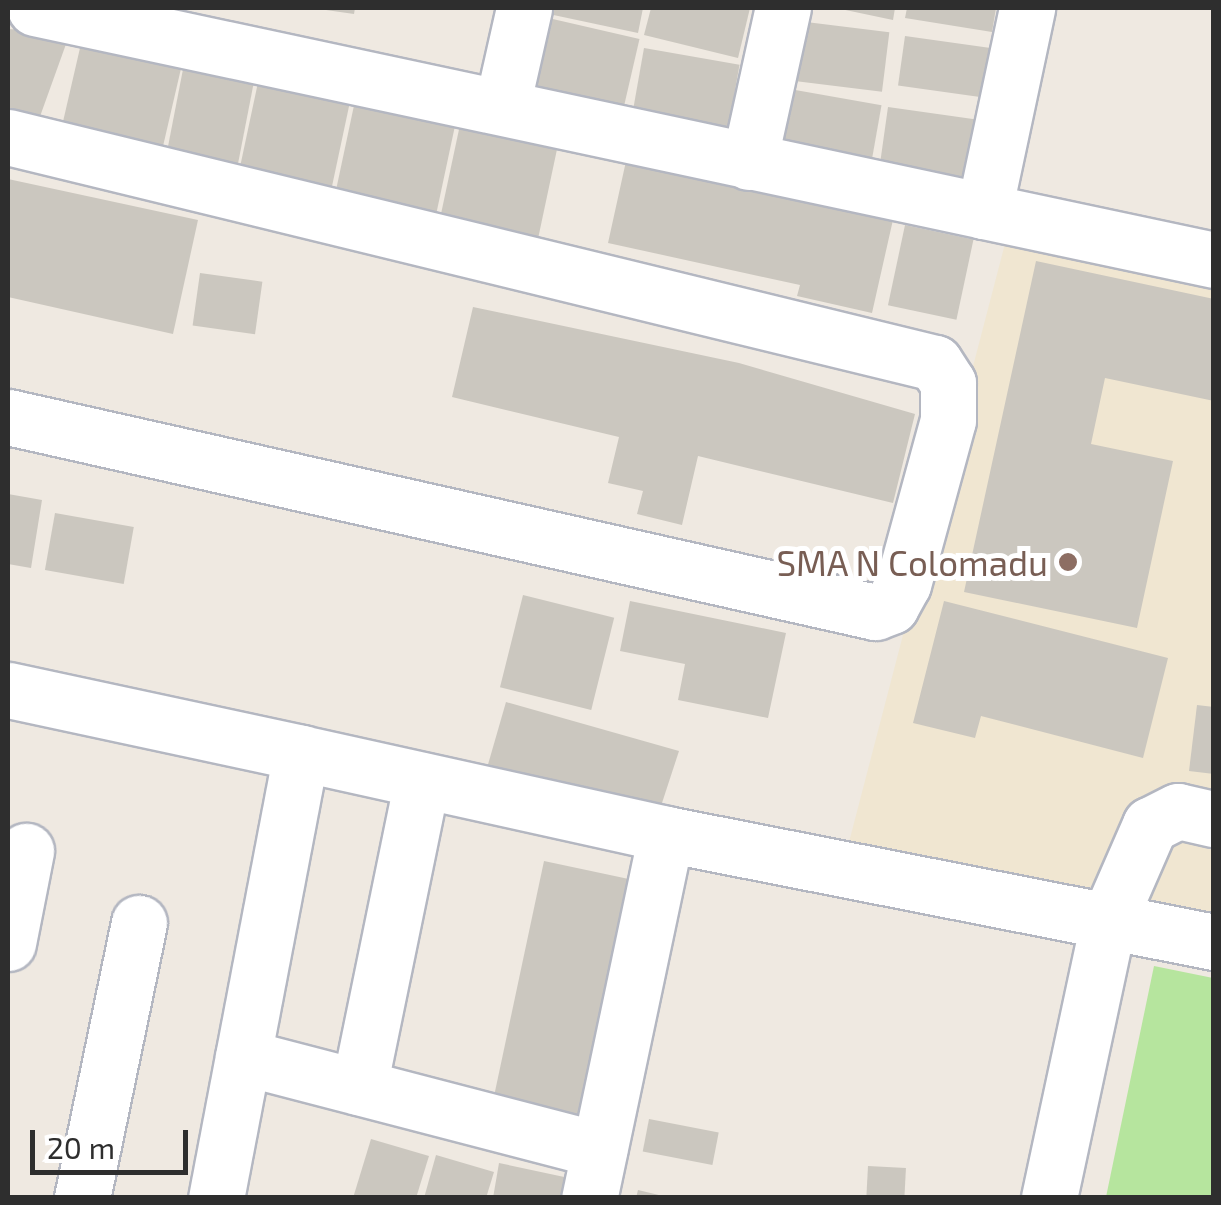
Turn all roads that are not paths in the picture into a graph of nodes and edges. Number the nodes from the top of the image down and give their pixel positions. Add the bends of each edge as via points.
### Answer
1 (35, 8) edge
2 (524, 8) edge
3 (783, 8) edge
4 (1027, 8) edge
5 (502, 106) junction
6 (8, 137) edge
7 (748, 162) junction
8 (984, 212) junction
9 (1214, 260) edge
10 (8, 417) edge
11 (8, 690) edge
12 (301, 753) junction
13 (422, 780) junction
14 (1214, 819) edge
15 (666, 834) junction
16 (26, 851) dead end
17 (1109, 919) junction
18 (139, 923) dead end
19 (1214, 942) edge
20 (8, 943) edge
21 (244, 1056) junction
22 (359, 1087) junction
23 (594, 1174) edge
24 (82, 1198) edge
25 (216, 1198) edge
26 (1049, 1198) edge

1 - 5 street
2 - 5 street
3 - 7 street
4 - 8 street
5 - 7 street
6 - 10 street via 934,363 948,383 948,420 902,584 891,606 875,612
7 - 8 street
8 - 9 street
11 - 12 street
12 - 13 street
12 - 21 street
13 - 15 street
13 - 22 street
14 - 17 street via 1178,811 1150,825
15 - 17 street
15 - 23 street
16 - 20 street
17 - 19 street
17 - 26 street
18 - 24 street
21 - 22 street
21 - 25 street
22 - 23 street

